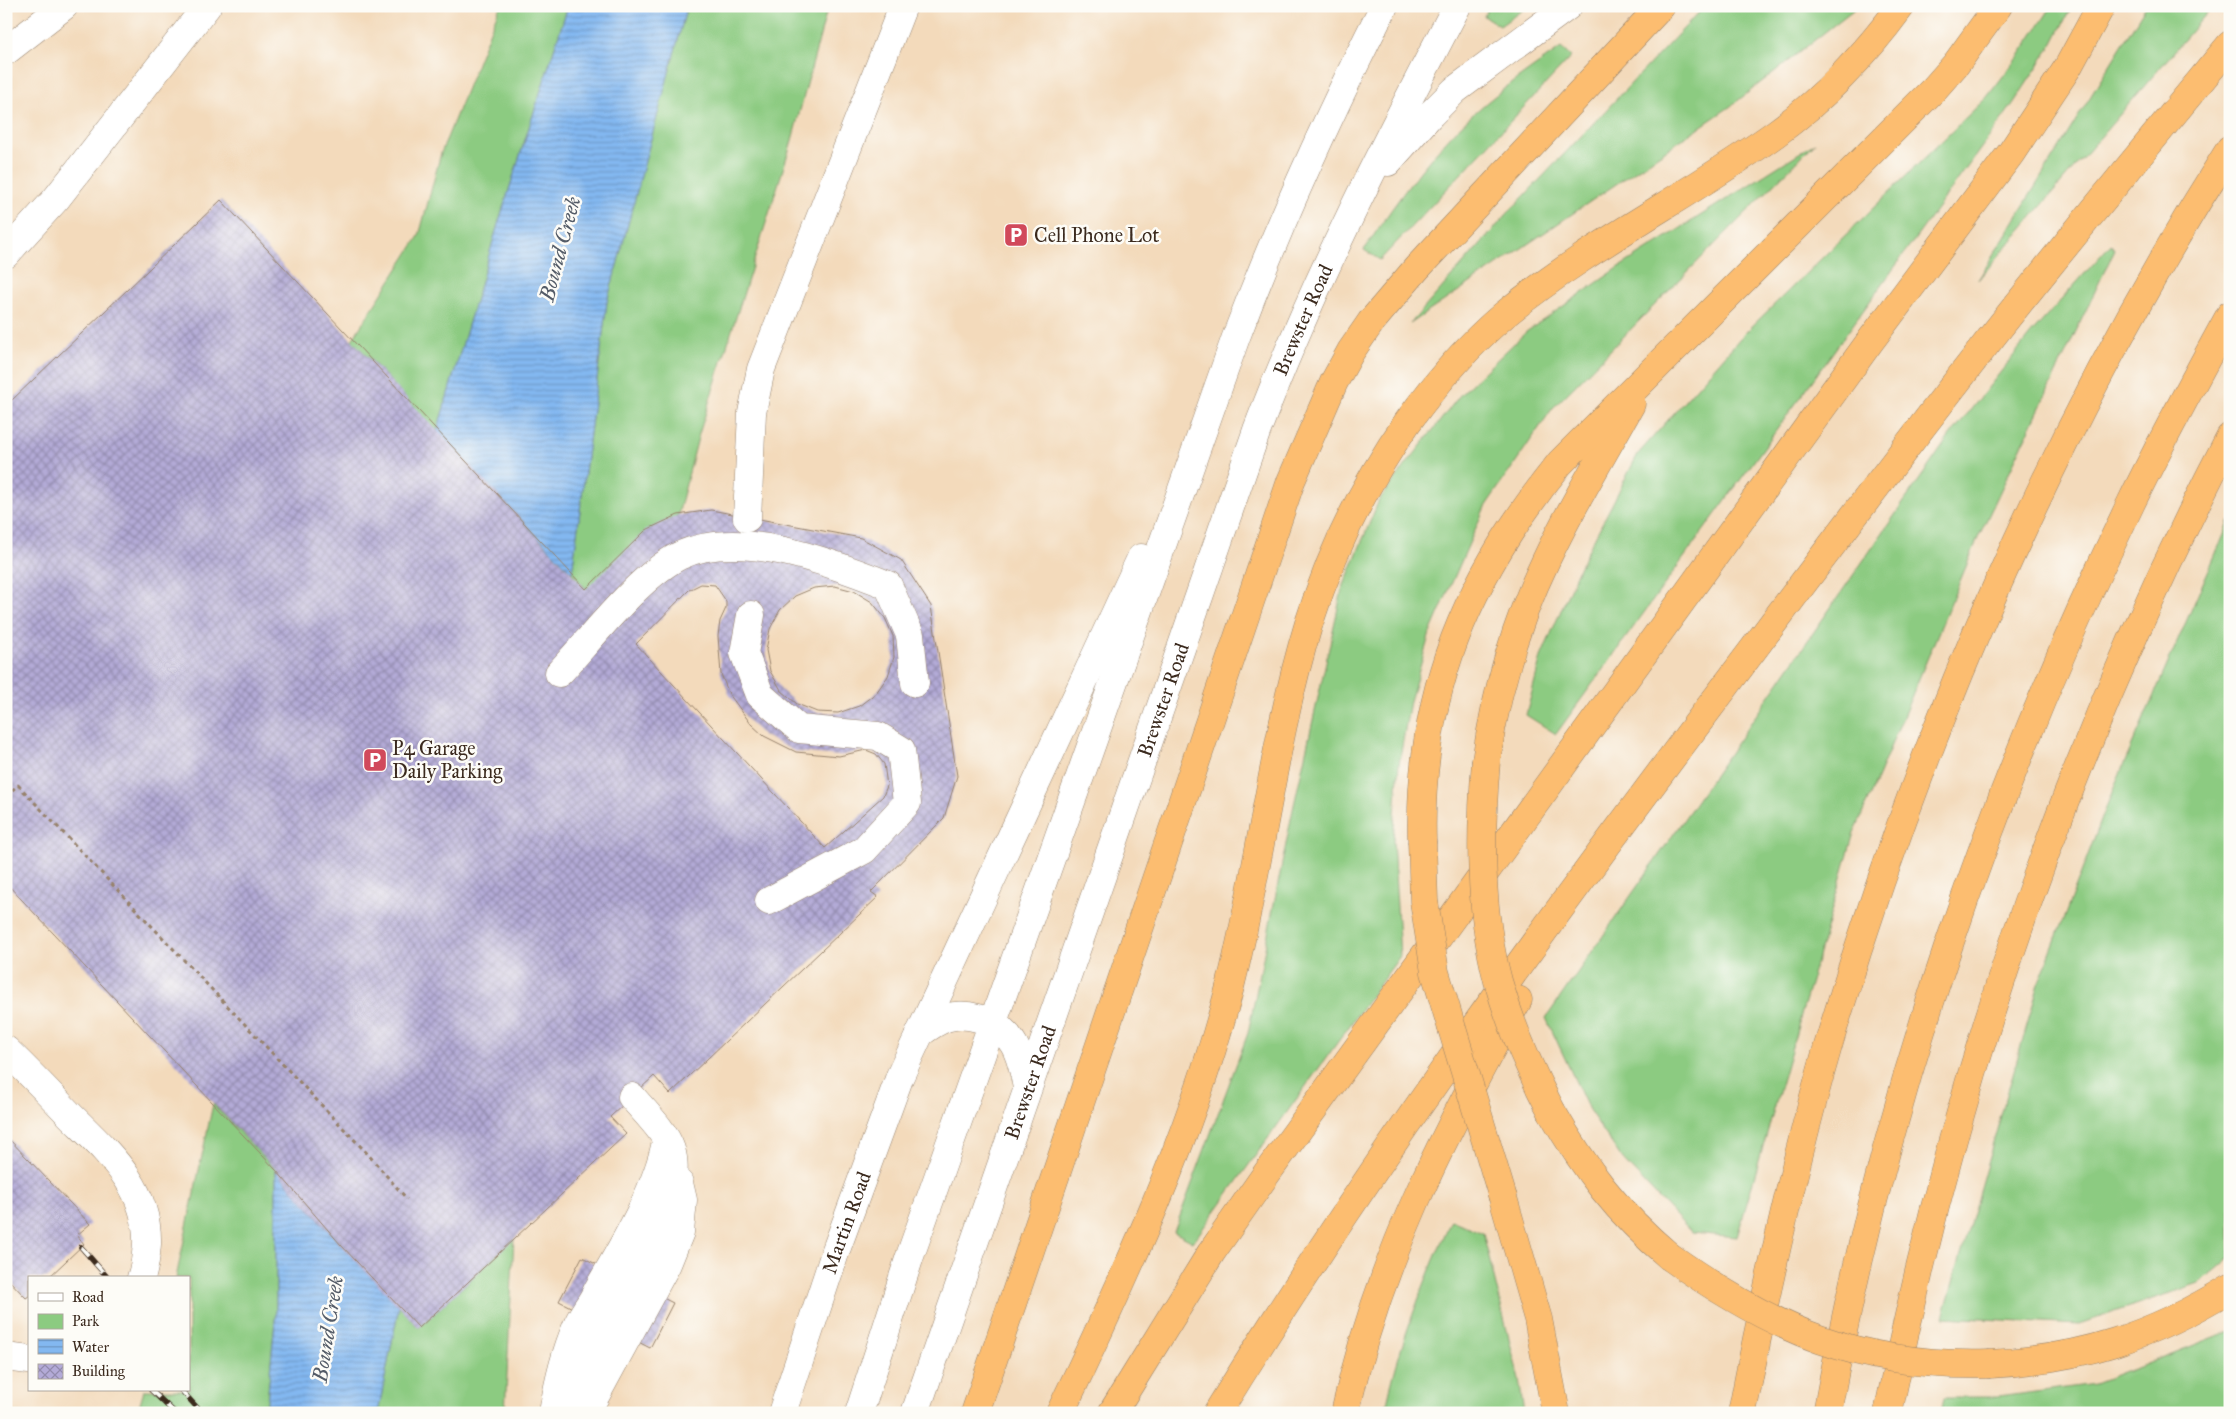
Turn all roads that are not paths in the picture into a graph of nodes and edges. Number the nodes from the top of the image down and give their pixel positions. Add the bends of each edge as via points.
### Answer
1 (64, 6) edge
2 (207, 6) edge
3 (904, 6) edge
4 (1384, 6) edge
5 (1457, 6) edge
6 (1568, 6) edge
7 (1661, 6) edge
8 (1901, 6) edge
9 (1998, 6) edge
10 (2101, 6) edge
11 (2230, 44) edge
12 (6, 51) edge
13 (2230, 149) edge
14 (1339, 236) junction
15 (6, 254) edge
16 (2230, 315) edge
17 (1644, 378) junction
18 (1210, 409) junction
19 (2230, 437) edge
20 (746, 518) dead end
21 (751, 615) dead end
22 (559, 673) dead end
23 (915, 683) dead end
24 (1635, 806) junction
25 (769, 900) dead end
26 (993, 1022) junction
27 (919, 1034) junction
28 (6, 1050) edge
29 (1027, 1088) junction
30 (632, 1097) dead end
31 (667, 1138) junction
32 (675, 1169) junction
33 (141, 1276) edge
34 (2230, 1288) edge
35 (6, 1357) edge
36 (28, 1360) edge
37 (553, 1413) edge
38 (563, 1413) edge
39 (586, 1413) edge
40 (782, 1413) edge
41 (859, 1413) edge
42 (916, 1413) edge
43 (975, 1413) edge
44 (1060, 1413) edge
45 (1112, 1413) edge
46 (1217, 1413) edge
47 (1345, 1413) edge
48 (1556, 1413) edge
49 (1742, 1413) edge
50 (1826, 1413) edge
51 (1888, 1413) edge

1 - 12 street
2 - 15 street via 56,199
3 - 20 street via 761,369 752,413
4 - 18 street via 1319,136 1289,205 1261,270
5 - 14 street, Brewster Road
6 - 14 street via 1480,70 1431,114 1386,164
7 - 43 highway via 1393,295 1351,351 1334,382 1291,481
8 - 44 highway via 1878,37 1830,87 1776,133 1564,271 1505,314 1452,366 1407,423 1364,493 1310,621 1292,688 1232,978 1191,1116 1146,1229
9 - 17 highway via 1934,89
10 - 45 highway via 2068,67 2011,153 1865,348 1272,1165 1206,1261
11 - 24 highway via 1985,346
13 - 49 highway via 2134,310 2067,437 1976,637 1922,771 1872,908 1823,1065 1778,1238
14 - 29 street, Brewster Road via 1299,324 1257,430
16 - 50 highway via 2126,512 2040,703 1987,839 1940,975 1898,1112 1861,1254
17 - 34 highway, bridge via 1563,527 1517,629 1497,696 1486,761 1481,833 1486,912 1498,980 1520,1045 1552,1112 1583,1164 1638,1229 1669,1256 1746,1307 1814,1338 1907,1360 1933,1364 1990,1364 2048,1359 2110,1345 2175,1319
17 - 48 highway, bridge via 1560,463 1530,500 1493,557 1446,659 1437,692 1421,788 1424,900 1435,972 1538,1319
18 - 26 street
18 - 27 street, Martin Road
19 - 51 highway via 2123,657 2068,790 2019,924 1973,1064 1939,1185
21 - 25 street via 744,653 760,695 799,729 878,736 901,750 908,803 864,850
22 - 23 street via 646,579 679,556 719,545 751,544 840,566 888,585 910,635
24 - 46 highway via 1415,1114 1266,1333
24 - 47 highway via 1559,928 1434,1156 1402,1228 1375,1302
26 - 27 street via 954,1014
26 - 29 street via 1014,1045 1022,1062
26 - 41 street via 910,1256
27 - 40 street, Martin Road via 900,1076 836,1250
28 - 33 street via 113,1158 132,1184 145,1220 146,1257
29 - 42 street, Brewster Road
30 - 31 street
31 - 32 street
31 - 37 street via 662,1163 636,1218 576,1326 559,1374
32 - 38 street via 667,1204
32 - 39 street via 683,1200 680,1232
35 - 36 street

